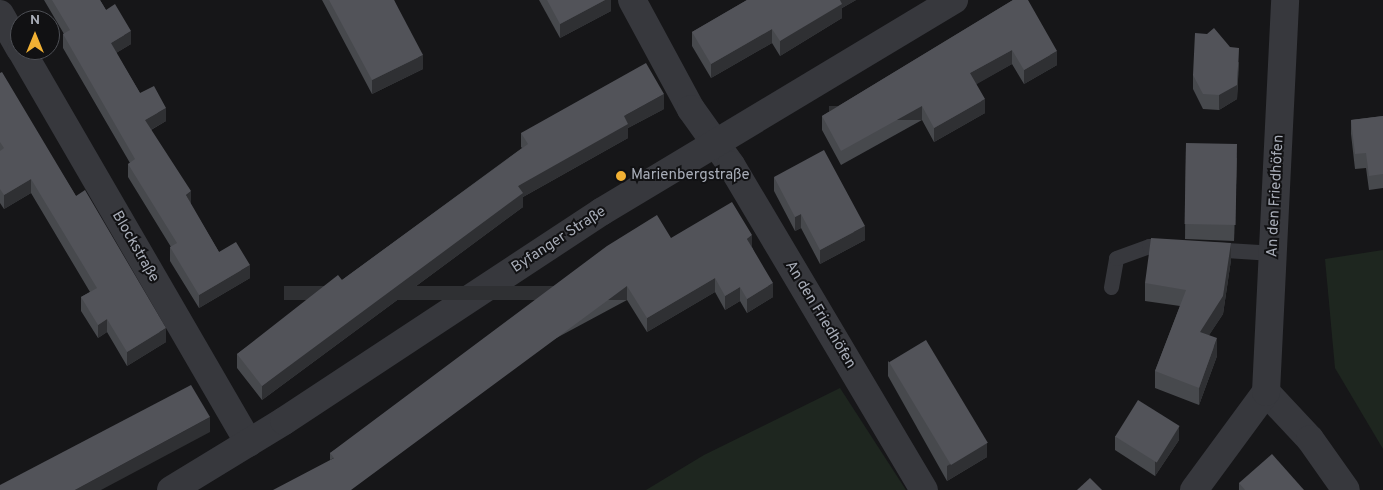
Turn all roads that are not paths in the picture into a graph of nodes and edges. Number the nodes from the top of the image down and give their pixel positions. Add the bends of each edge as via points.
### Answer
1 (632, 0) edge
2 (954, 0) edge
3 (1285, 0) edge
4 (0, 14) edge
5 (10, 32) edge
6 (26, 60) edge
7 (713, 143) junction
8 (1274, 253) junction
9 (1111, 287) dead end
10 (1266, 392) junction
11 (249, 444) junction
12 (171, 490) edge
13 (924, 490) edge
14 (1194, 490) edge
15 (1346, 490) edge

1 - 7 street
2 - 7 street, Byfanger Straße
3 - 8 street, An den Friedhöfen
4 - 5 street, Blockstraße
6 - 11 street, Blockstraße
7 - 11 street, Byfanger Straße
7 - 13 street, An den Friedhöfen
8 - 9 lane via 1149,246 1116,258
8 - 10 street, An den Friedhöfen
10 - 14 street
10 - 15 street via 1310,440
11 - 12 street, Byfanger Straße

